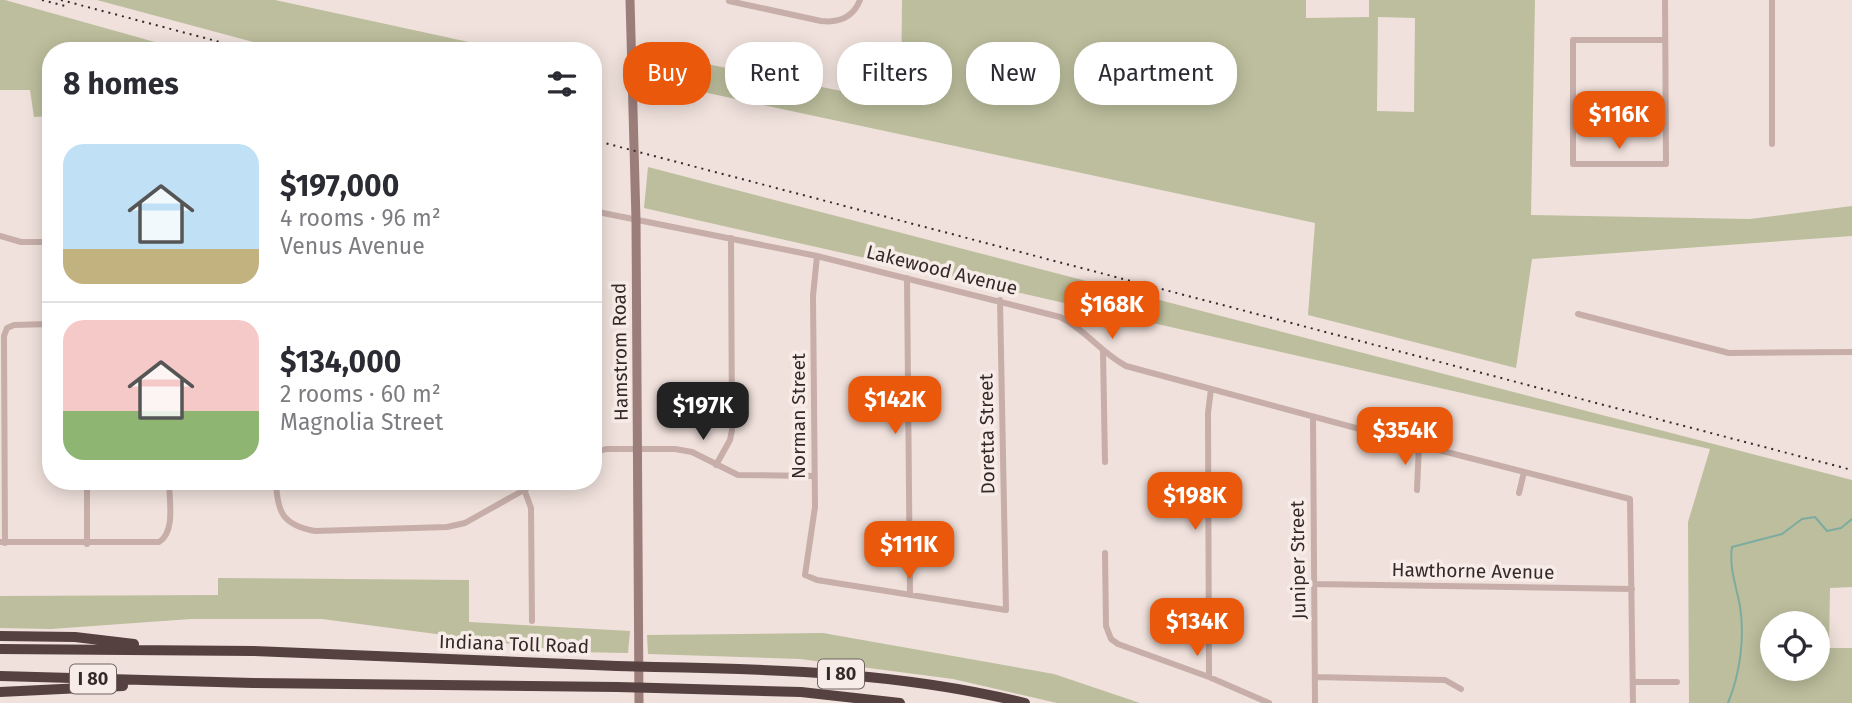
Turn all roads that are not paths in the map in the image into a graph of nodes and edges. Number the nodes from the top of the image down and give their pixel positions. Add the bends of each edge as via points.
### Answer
1 (630, 0) edge
2 (860, 0) edge
3 (1665, 0) edge
4 (1772, 0) edge
5 (729, 1) edge
6 (1665, 40) junction
7 (1772, 144) dead end
8 (602, 213) edge
9 (636, 220) junction
10 (0, 236) edge
11 (731, 238) junction
12 (42, 242) edge
13 (817, 256) junction
14 (907, 278) junction
15 (1000, 300) junction
16 (1578, 314) dead end
17 (42, 324) edge
18 (1103, 351) junction
19 (1852, 352) edge
20 (1211, 389) junction
21 (1313, 417) junction
22 (1419, 445) junction
23 (638, 449) junction
24 (602, 450) edge
25 (1105, 462) dead end
26 (716, 465) junction
27 (1524, 472) junction
28 (813, 476) junction
29 (87, 490) edge
30 (169, 490) edge
31 (276, 490) edge
32 (525, 490) joint
33 (1417, 490) dead end
34 (1519, 493) dead end
35 (2, 543) edge
36 (87, 544) junction
37 (1105, 553) dead end
38 (1314, 584) junction
39 (1632, 589) junction
40 (911, 595) junction
41 (532, 621) dead end
42 (0, 636) edge
43 (0, 649) edge
44 (185, 650) junction
45 (0, 676) edge
46 (1209, 677) junction
47 (1315, 677) junction
48 (186, 681) junction
49 (1633, 682) junction
50 (1677, 682) dead end
51 (1461, 689) dead end
52 (0, 692) edge
53 (639, 703) edge
54 (900, 703) edge
55 (1025, 703) edge
56 (1269, 703) edge
57 (1315, 703) edge
58 (1633, 703) edge

1 - 9 street, Hamstrom Road
2 - 5 street via 853,13 834,22
3 - 6 street
4 - 7 street
6 - 6 street via 1573,40 1573,164 1666,164
8 - 9 street, Lakewood Avenue
9 - 11 street, Lakewood Avenue
9 - 23 street, Hamstrom Road
10 - 12 street
11 - 13 street, Lakewood Avenue
11 - 26 street via 732,430
13 - 14 street, Lakewood Avenue
13 - 28 street, Norman Street
14 - 15 street, Lakewood Avenue
14 - 40 street
15 - 18 street, Lakewood Avenue via 1060,317
15 - 40 street, Doretta Street via 1006,610
16 - 19 street via 1729,353
17 - 35 street via 14,325 4,336
18 - 20 street, Lakewood Avenue via 1126,366
18 - 25 street
20 - 21 street, Lakewood Avenue
20 - 46 street
21 - 22 street, Lakewood Avenue
21 - 38 street, Juniper Street
22 - 27 street, Lakewood Avenue
22 - 33 street
23 - 24 street
23 - 26 street via 684,450
23 - 53 street, Hamstrom Road
26 - 28 street via 738,475
27 - 34 street
27 - 39 street, Lakewood Avenue via 1630,499
28 - 40 street, Norman Street via 814,516 805,575
29 - 36 street
30 - 36 street via 165,538 154,544
31 - 32 street via 283,515 296,527 316,531 447,527 464,523
32 - 41 street via 531,508
35 - 36 street
37 - 46 street via 1106,626 1111,639
38 - 39 street, Hawthorne Avenue
38 - 47 street, Juniper Street
39 - 49 street
42 - 44 highway via 75,637
43 - 44 highway, Indiana Toll Road / I 80
44 - 55 highway, Indiana Toll Road / I 80, bridge via 772,669 948,687
45 - 48 highway, Indiana Toll Road / I 80
46 - 56 street
47 - 51 street via 1445,680
47 - 57 street, Juniper Street
48 - 52 highway
48 - 54 highway, Indiana Toll Road / I 80, bridge via 802,692
49 - 50 street
49 - 58 street

